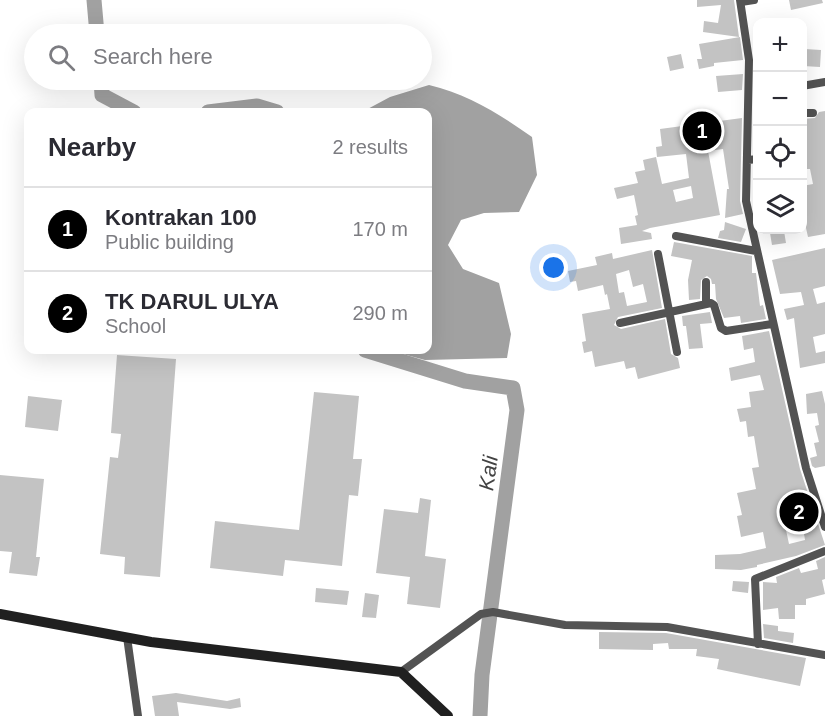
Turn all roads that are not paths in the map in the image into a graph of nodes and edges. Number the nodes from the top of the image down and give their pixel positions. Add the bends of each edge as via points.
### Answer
1 (754, 0) edge
2 (741, 1) edge
3 (825, 82) edge
4 (807, 85) edge
5 (753, 86) edge
6 (753, 112) edge
7 (807, 112) edge
8 (813, 113) dead end
9 (748, 160) junction
10 (753, 160) edge
11 (675, 236) dead end
12 (756, 251) junction
13 (658, 254) dead end
14 (706, 282) dead end
15 (706, 304) junction
16 (669, 312) junction
17 (620, 323) dead end
18 (772, 324) junction
19 (677, 352) dead end
20 (825, 527) edge
21 (825, 551) edge
22 (0, 614) edge
23 (16, 618) junction
24 (0, 621) edge
25 (127, 636) junction
26 (758, 644) junction
27 (825, 655) edge
28 (401, 672) junction
29 (138, 716) edge
30 (448, 716) edge

1 - 2 street
2 - 5 street
3 - 4 street
6 - 9 street
7 - 8 street
9 - 10 street
9 - 12 street via 745,193
11 - 12 street
12 - 18 street
13 - 16 street
14 - 15 street
15 - 16 street
15 - 18 street via 714,305 718,322 726,331
16 - 17 street
16 - 19 street
18 - 20 street via 806,468
21 - 26 street via 755,579
22 - 23 street
23 - 24 street
23 - 25 street
25 - 28 street via 172,645
25 - 29 street
26 - 27 street
26 - 28 street via 667,627 565,625 501,613 481,614
28 - 30 street

